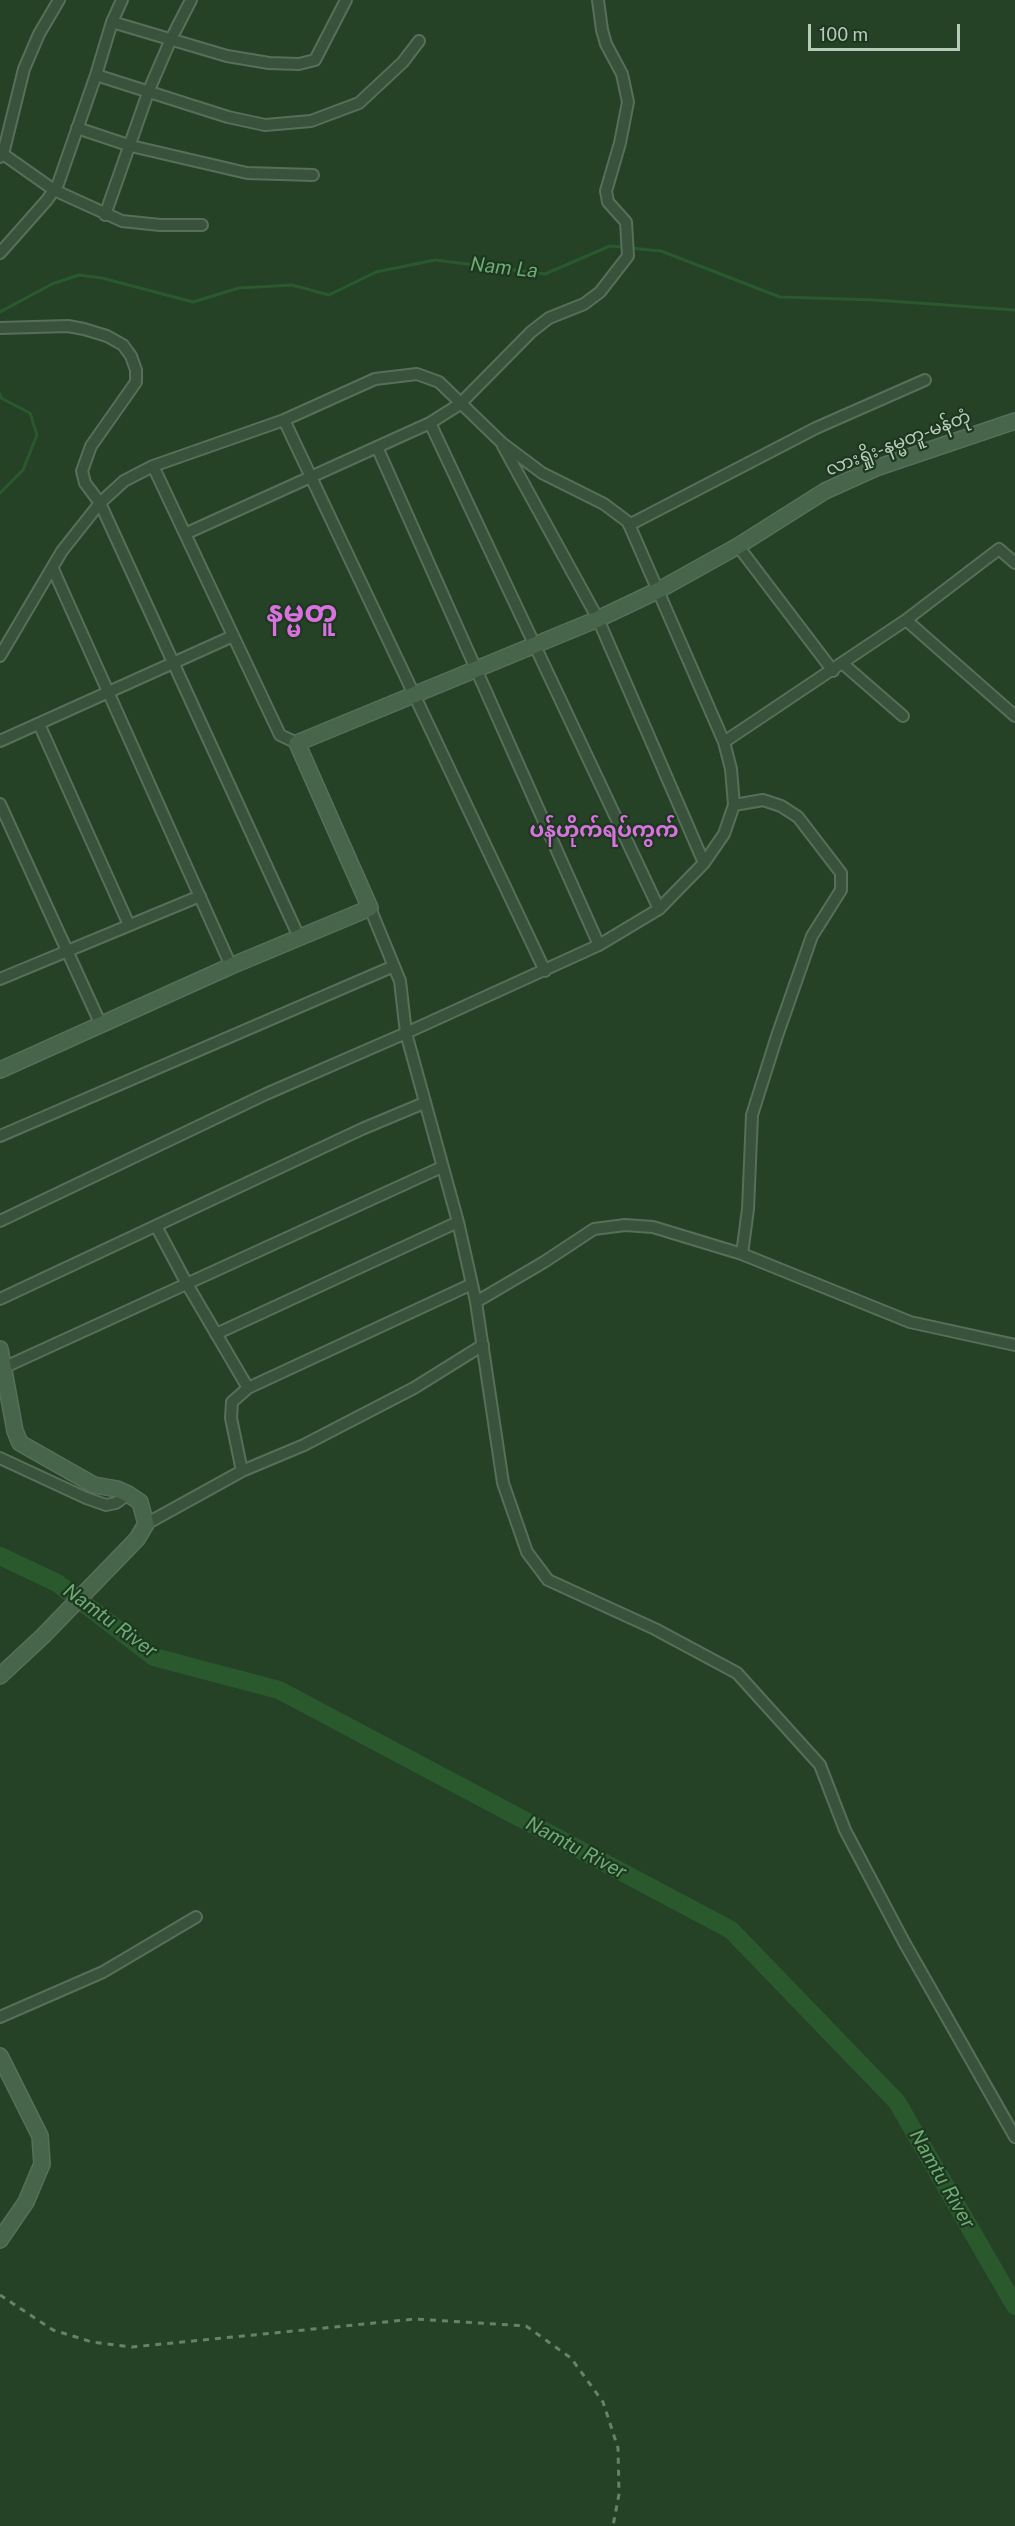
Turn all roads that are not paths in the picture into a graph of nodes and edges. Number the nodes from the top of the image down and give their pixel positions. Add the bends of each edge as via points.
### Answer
1 (59, 0) edge
2 (122, 0) edge
3 (191, 0) edge
4 (346, 0) edge
5 (598, 0) edge
6 (112, 22) junction
7 (171, 39) junction
8 (419, 41) dead end
9 (96, 75) junction
10 (149, 90) junction
11 (77, 128) junction
12 (131, 146) junction
13 (1, 154) edge
14 (313, 175) dead end
15 (54, 190) junction
16 (105, 215) junction
17 (202, 225) dead end
18 (0, 253) edge
19 (0, 328) edge
20 (925, 380) dead end
21 (460, 404) junction
22 (284, 420) junction
23 (1015, 421) edge
24 (430, 423) junction
25 (502, 443) junction
26 (377, 447) junction
27 (153, 466) junction
28 (311, 477) junction
29 (100, 503) junction
30 (629, 525) junction
31 (187, 533) junction
32 (738, 546) junction
33 (1015, 563) edge
34 (52, 569) junction
35 (658, 590) junction
36 (598, 619) junction
37 (906, 620) junction
38 (233, 636) junction
39 (535, 645) junction
40 (0, 656) edge
41 (174, 663) junction
42 (837, 667) junction
43 (476, 669) junction
44 (108, 692) junction
45 (415, 695) junction
46 (903, 716) dead end
47 (1015, 716) edge
48 (39, 724) junction
49 (0, 741) edge
50 (724, 742) junction
51 (297, 743) junction
52 (0, 804) edge
53 (734, 805) junction
54 (704, 863) junction
55 (200, 896) junction
56 (370, 908) junction
57 (659, 909) junction
58 (129, 925) junction
59 (299, 937) junction
60 (599, 945) junction
61 (67, 951) junction
62 (231, 966) junction
63 (394, 966) junction
64 (545, 971) junction
65 (0, 979) edge
66 (101, 1025) junction
67 (406, 1033) junction
68 (0, 1070) edge
69 (424, 1103) junction
70 (0, 1136) edge
71 (442, 1167) junction
72 (0, 1221) edge
73 (458, 1222) junction
74 (156, 1226) junction
75 (742, 1254) junction
76 (187, 1284) junction
77 (472, 1284) junction
78 (0, 1299) edge
79 (476, 1302) junction
80 (216, 1334) junction
81 (483, 1345) junction
82 (1015, 1346) edge
83 (0, 1349) edge
84 (5, 1367) junction
85 (248, 1388) junction
86 (0, 1458) edge
87 (242, 1471) junction
88 (128, 1494) junction
89 (146, 1524) junction
90 (0, 1676) edge
91 (196, 1917) dead end
92 (0, 2017) edge
93 (0, 2056) edge
94 (1015, 2137) edge
95 (0, 2240) edge

1 - 13 street via 24,69
2 - 6 street
3 - 7 street
4 - 7 street via 315,60 299,64 227,56
5 - 21 street via 606,44 622,74 628,102 606,191 608,202 626,222 628,254 600,292 584,304 549,318 531,332
6 - 7 street
6 - 9 street
7 - 10 street
8 - 10 street via 403,62 359,103 311,121 265,125 228,117
9 - 10 street
9 - 11 street
10 - 12 street
11 - 12 street
11 - 15 street
12 - 14 street via 247,173
12 - 16 street
13 - 15 street
15 - 16 street
15 - 18 street
16 - 17 street via 122,222
19 - 29 street via 84,329 123,345 131,356 136,382 91,446 82,471 85,483
20 - 30 street via 816,428
21 - 22 street via 439,382 417,375 375,380
21 - 24 street
21 - 25 street
22 - 27 street
22 - 28 street
23 - 32 main road, လားရှိုး-နမ္မတူ-မန်တုံ via 876,468 825,491
24 - 26 street
24 - 39 street
25 - 30 street via 543,473 604,504
25 - 36 street
26 - 28 street
26 - 43 street
27 - 29 street via 124,481
27 - 31 street
28 - 31 street
28 - 45 street
29 - 34 street
29 - 41 street
30 - 35 street
31 - 38 street
32 - 35 main road, လားရှိုး-နမ္မတူ-မန်တုံ
32 - 42 street
33 - 37 street via 999,549
34 - 40 street
34 - 44 street
35 - 36 main road, လားရှိုး-နမ္မတူ-မန်တုံ
35 - 50 street
36 - 39 main road, လားရှိုး-နမ္မတူ-မန်တုံ
36 - 54 street
37 - 42 street
37 - 47 street
38 - 41 street
38 - 51 street via 280,735
39 - 43 main road, လားရှိုး-နမ္မတူ-မန်တုံ
39 - 57 street
41 - 44 street
41 - 59 street
42 - 46 street
42 - 50 street
43 - 45 main road, လားရှိုး-နမ္မတူ-မန်တုံ
43 - 60 street
44 - 48 street
44 - 55 street
45 - 51 main road, လားရှိုး-နမ္မတူ-မန်တုံ
45 - 64 street
48 - 49 street
48 - 58 street
50 - 53 street
51 - 56 main road
52 - 61 street
53 - 54 street via 724,834
53 - 75 street via 763,800 781,806 798,818 842,873 841,890 812,936 752,1115
54 - 57 street
55 - 58 street
55 - 62 street
56 - 59 main road
56 - 63 street
57 - 60 street
58 - 61 street
59 - 62 main road
60 - 64 street
61 - 65 street
61 - 66 street
62 - 66 main road
63 - 67 street via 400,981
63 - 70 street
64 - 67 street
66 - 68 main road
67 - 69 street
67 - 72 street via 266,1094
69 - 71 street
69 - 74 street
71 - 73 street
71 - 76 street
73 - 77 street
73 - 80 street
74 - 76 street
74 - 78 street
75 - 79 street via 653,1227 594,1229
75 - 82 street via 910,1322
76 - 80 street
76 - 84 street
77 - 79 street
77 - 85 street
79 - 81 street
80 - 85 street
81 - 87 street via 414,1388 304,1445
81 - 94 street via 503,1483 527,1552 548,1580 655,1629 737,1673 820,1765 845,1830 898,1932
83 - 84 main road
84 - 88 main road via 20,1443 94,1485
85 - 87 street via 232,1402 231,1418
86 - 88 street via 106,1505
87 - 89 street
88 - 89 main road via 140,1502
89 - 90 main road via 137,1539
91 - 92 street via 103,1972
93 - 95 main road via 40,2136 42,2164 26,2202

